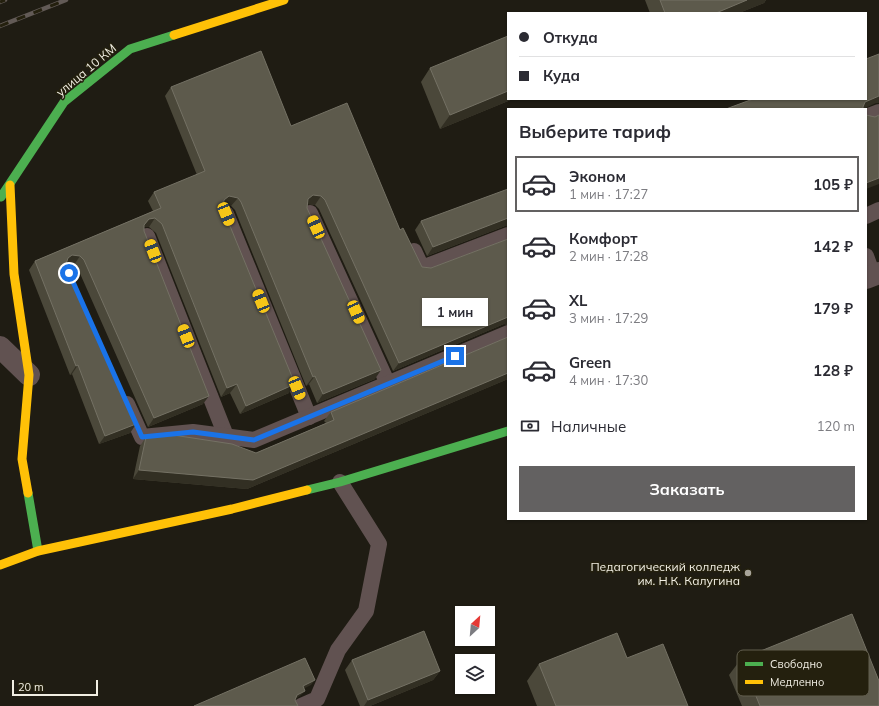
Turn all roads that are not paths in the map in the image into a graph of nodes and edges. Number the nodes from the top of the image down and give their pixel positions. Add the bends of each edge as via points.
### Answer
1 (284, 0) edge
2 (879, 112) edge
3 (867, 117) edge
4 (10, 185) junction
5 (0, 198) edge
6 (879, 210) edge
7 (310, 212) edge
8 (226, 214) edge
9 (867, 216) edge
10 (507, 235) edge
11 (147, 236) edge
12 (409, 240) edge
13 (507, 333) edge
14 (0, 347) edge
15 (29, 375) junction
16 (388, 384) junction
17 (120, 387) edge
18 (309, 417) junction
19 (507, 430) edge
20 (226, 436) junction
21 (340, 482) junction
22 (38, 551) junction
23 (0, 565) edge
24 (301, 706) edge

1 - 4 street, улица 10 КМ via 130,49 64,102
2 - 3 lane
4 - 5 street, улица 10 КМ
4 - 15 street via 14,274
6 - 9 lane
7 - 16 lane
8 - 18 lane
10 - 12 lane via 422,268
11 - 20 lane
13 - 16 lane
14 - 15 street
15 - 22 street via 22,459
16 - 18 lane
17 - 20 lane via 142,437 193,432
18 - 20 lane via 254,440
19 - 21 street
21 - 22 street
21 - 24 lane via 379,544 366,611 338,650 317,699
22 - 23 street

